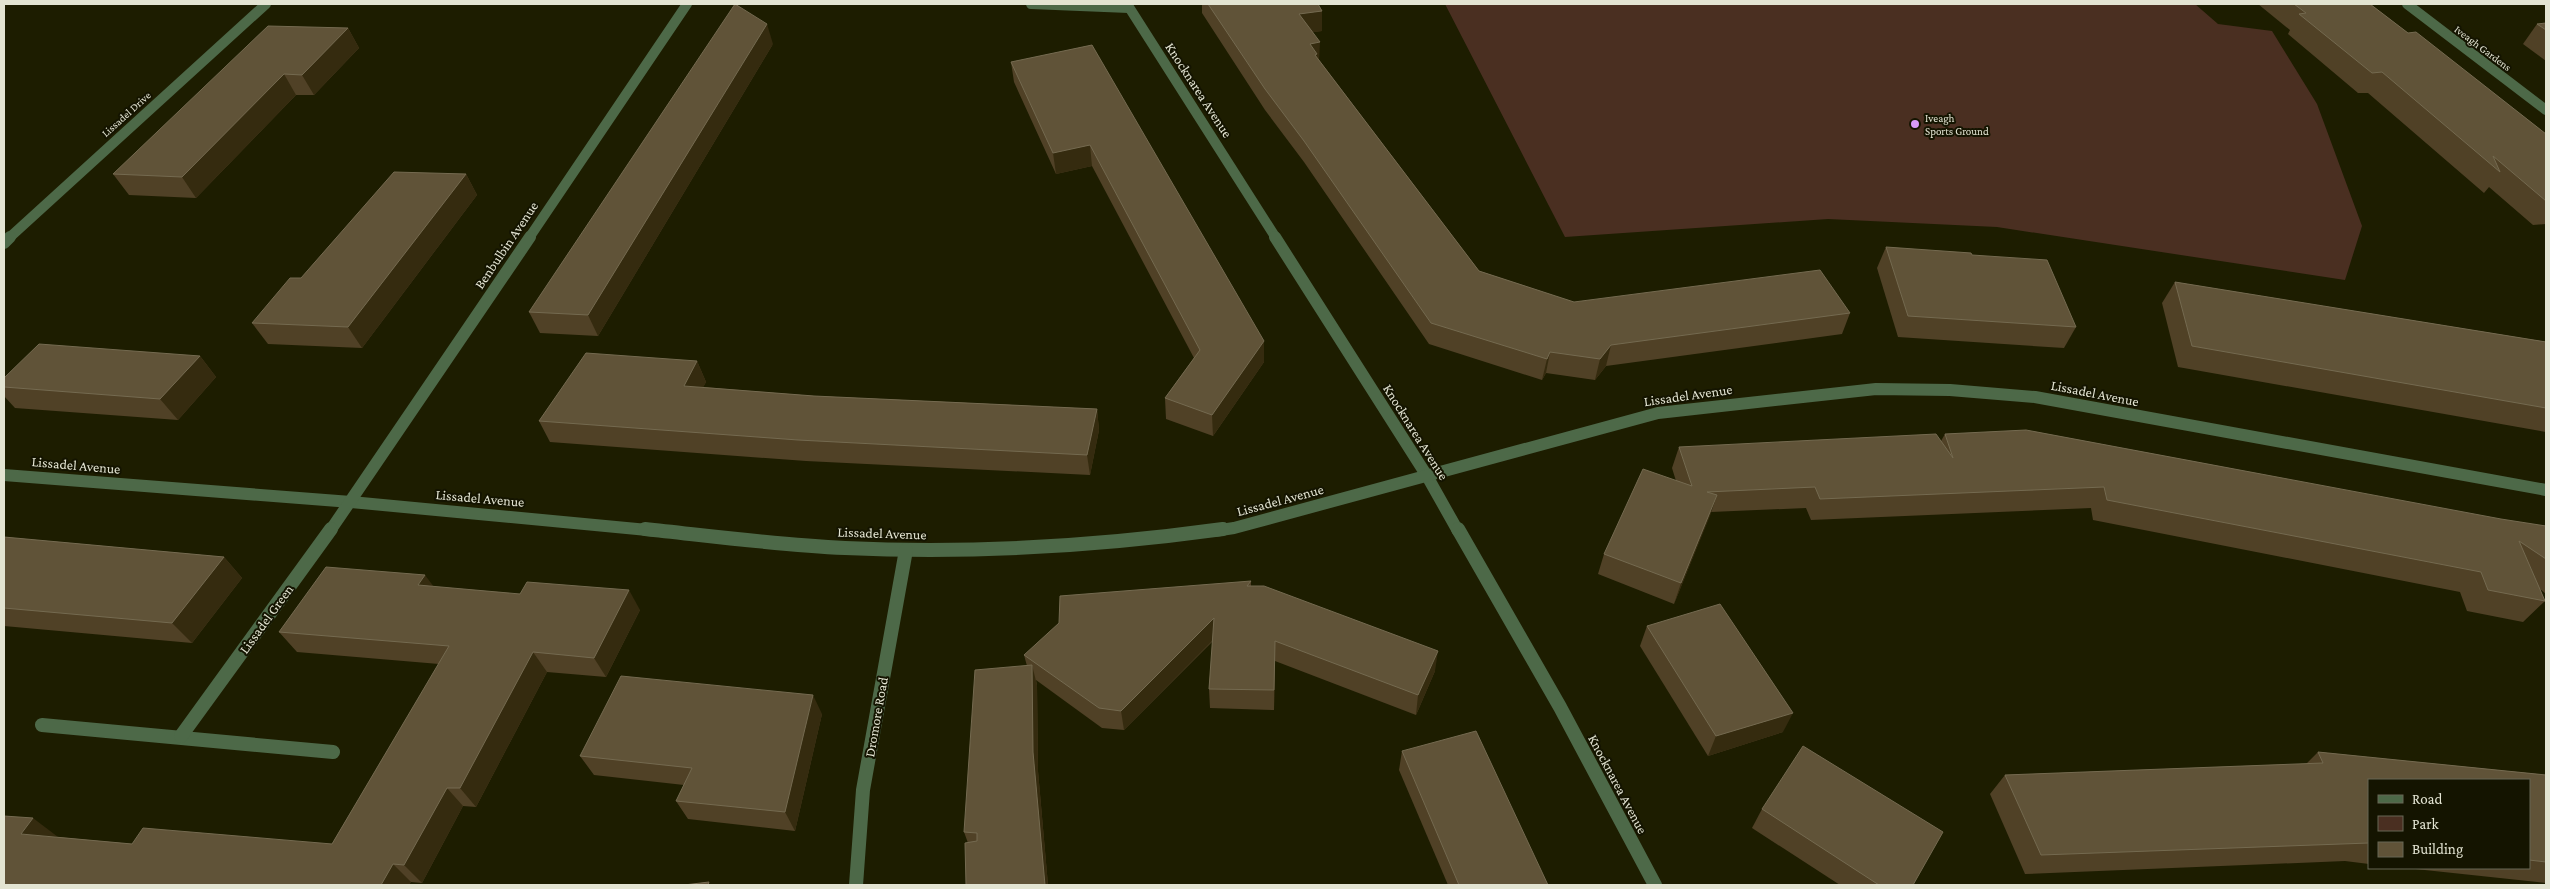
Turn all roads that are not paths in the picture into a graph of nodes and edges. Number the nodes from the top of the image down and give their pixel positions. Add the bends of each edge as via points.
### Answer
1 (266, 4) edge
2 (687, 4) edge
3 (1031, 4) edge
4 (2406, 4) edge
5 (1128, 6) edge
6 (2546, 110) edge
7 (4, 244) edge
8 (4, 474) edge
9 (1427, 476) junction
10 (2546, 490) edge
11 (351, 502) junction
12 (906, 550) junction
13 (42, 724) dead end
14 (181, 736) junction
15 (333, 752) dead end
16 (856, 885) edge
17 (1655, 885) edge

1 - 7 street, Lissadel Drive
2 - 11 street, Benbulbin Avenue
3 - 5 street
4 - 6 street, Iveagh Gardens
5 - 9 street, Knocknarea Avenue
8 - 11 street, Lissadel Avenue
9 - 10 street, Lissadel Avenue via 1658,413 1876,389 1950,390 2035,397
9 - 12 street, Lissadel Avenue via 1234,528 1175,537 1000,548
9 - 17 street, Knocknarea Avenue via 1560,707
11 - 12 street, Lissadel Avenue via 844,548
11 - 14 street, Lissadel Green
12 - 16 street, Dromore Road via 864,790
13 - 14 street
14 - 15 street

